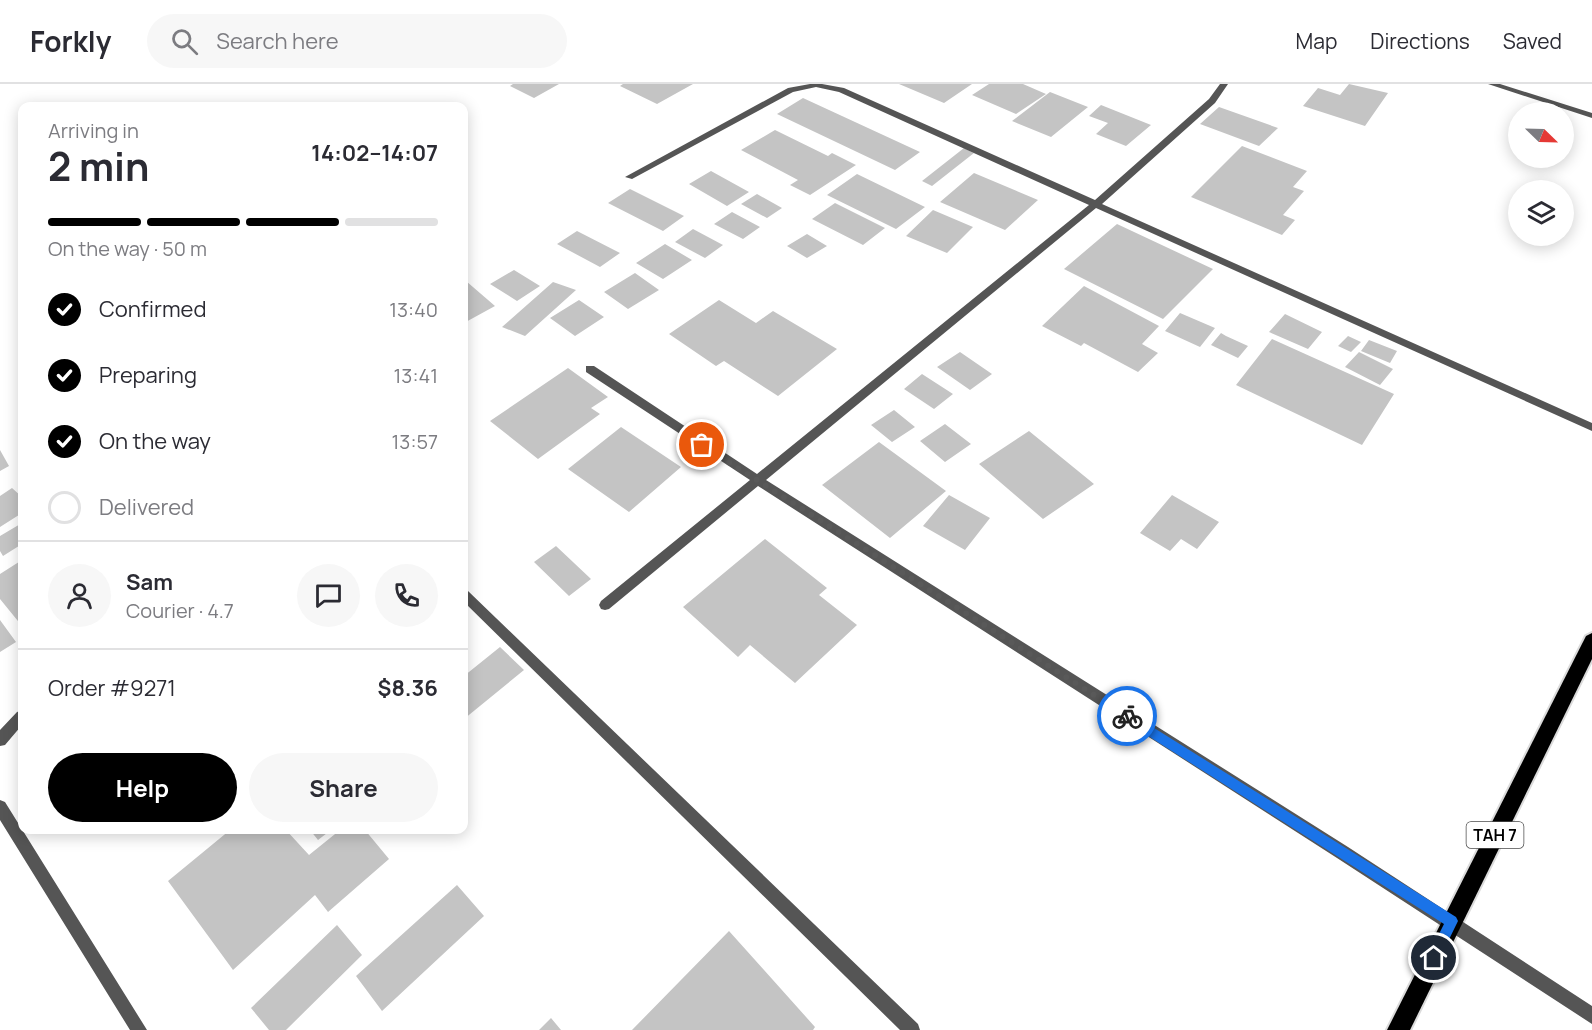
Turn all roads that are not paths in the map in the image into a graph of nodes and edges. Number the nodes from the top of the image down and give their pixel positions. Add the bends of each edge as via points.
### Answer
1 (1224, 84) edge
2 (1492, 84) edge
3 (1592, 116) edge
4 (629, 177) dead end
5 (1097, 203) junction
6 (590, 369) dead end
7 (1592, 427) edge
8 (758, 483) junction
9 (468, 599) edge
10 (605, 605) dead end
11 (1592, 641) edge
12 (18, 720) edge
13 (0, 740) edge
14 (0, 807) edge
15 (1451, 921) junction
16 (1592, 1016) edge
17 (139, 1030) edge
18 (912, 1030) edge
19 (1398, 1030) edge

1 - 5 street via 1212,101
2 - 3 street
4 - 5 street via 791,90 816,86 841,90
5 - 7 street
5 - 8 street
6 - 8 street
8 - 10 street
8 - 15 street
9 - 18 street
11 - 15 highway, TAH 7
12 - 13 street
14 - 17 street
15 - 16 street
15 - 19 highway, TAH 7

